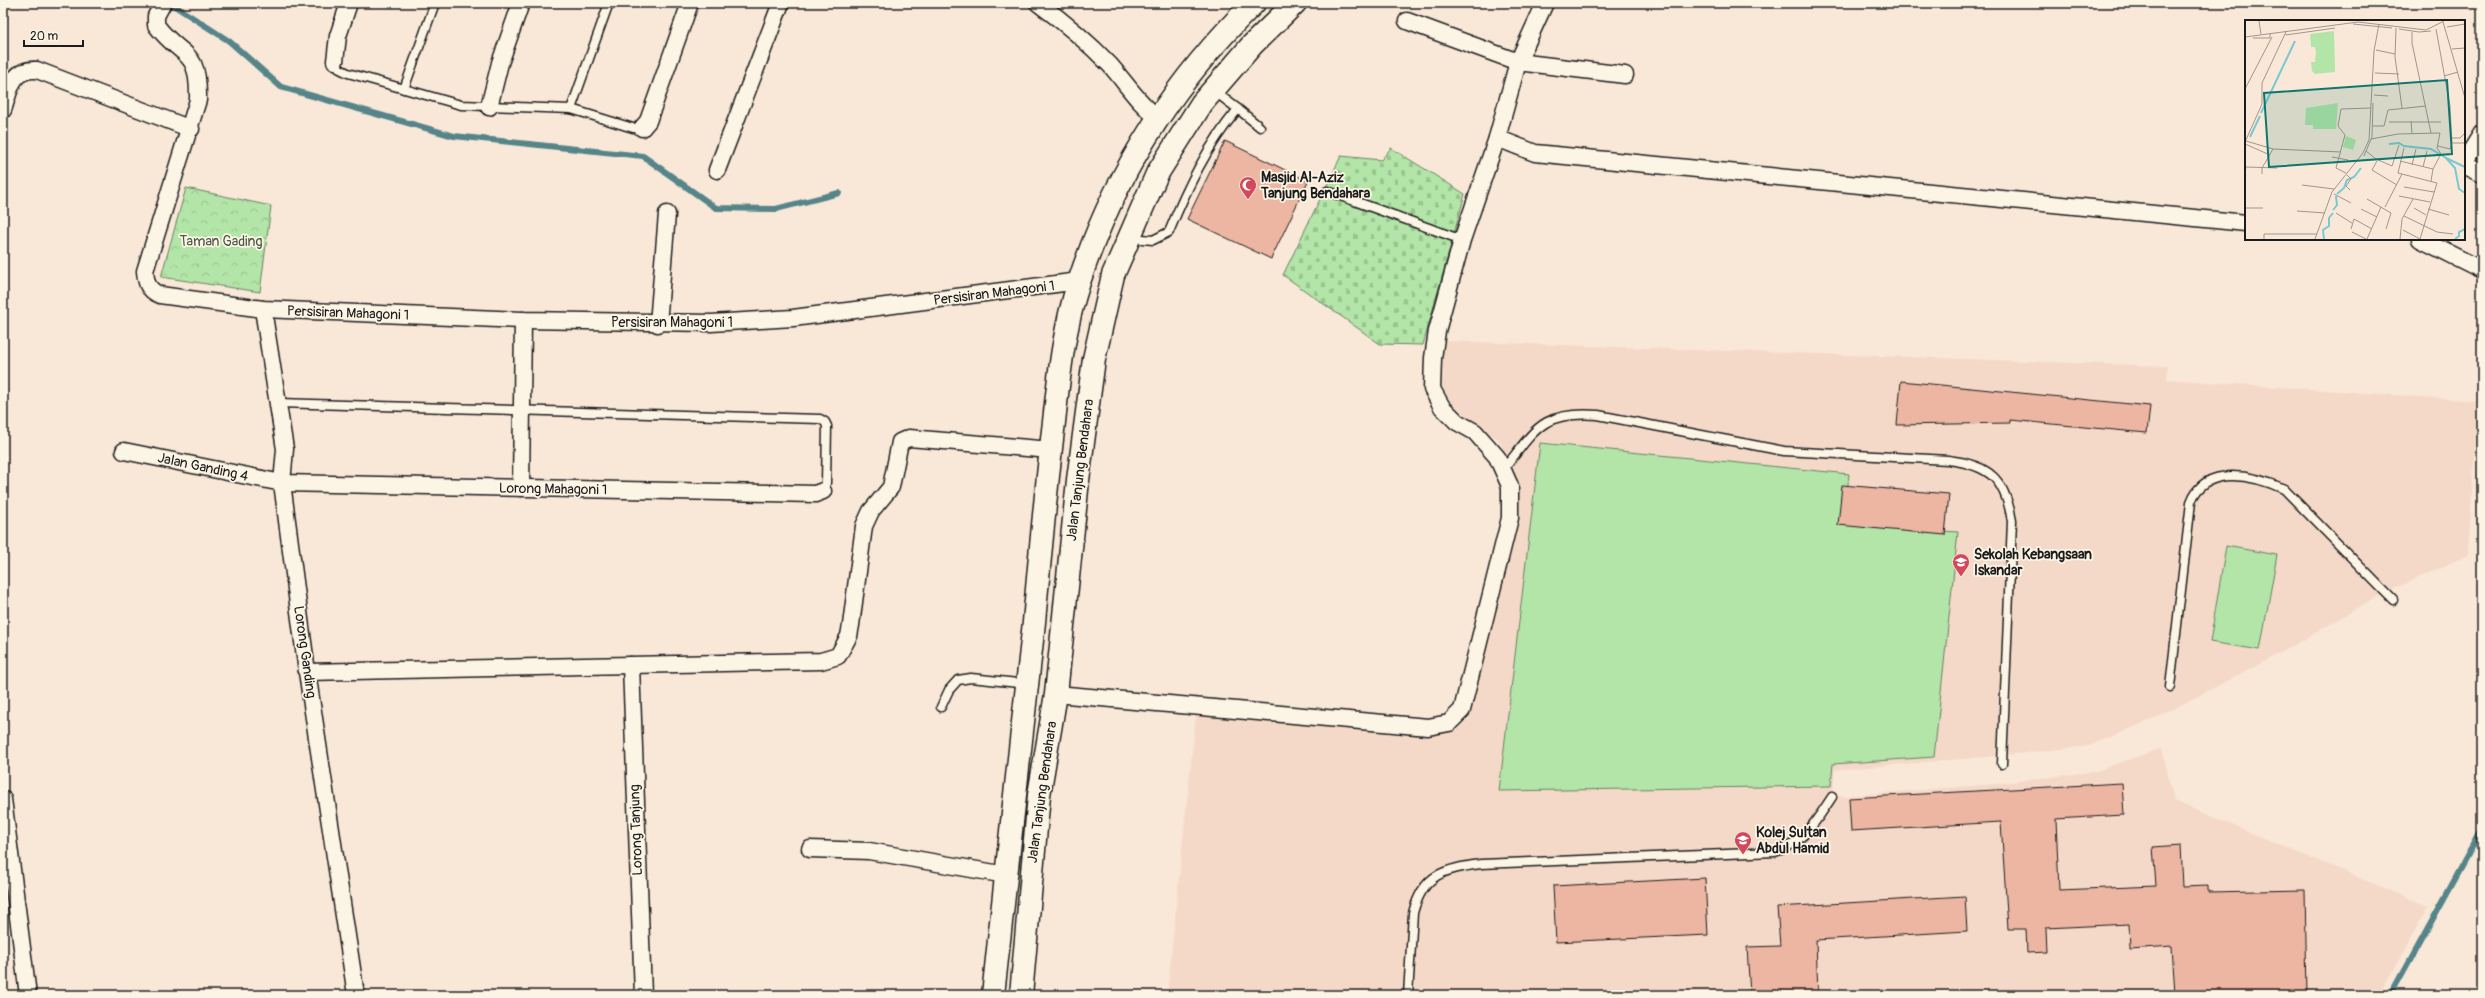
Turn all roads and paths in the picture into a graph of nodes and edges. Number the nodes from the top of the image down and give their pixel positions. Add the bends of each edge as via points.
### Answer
1 (349, 3) edge
2 (435, 3) edge
3 (522, 3) edge
4 (609, 3) edge
5 (690, 3) edge
6 (781, 3) edge
7 (1038, 3) edge
8 (1254, 3) edge
9 (1294, 3) edge
10 (1545, 3) edge
11 (160, 10) edge
12 (1407, 21) dead end
13 (335, 61) joint
14 (1518, 62) junction
15 (1625, 75) dead end
16 (404, 89) junction
17 (1213, 91) junction
18 (489, 107) junction
19 (571, 108) junction
20 (1238, 109) junction
21 (3, 110) edge
22 (1157, 117) junction
23 (1260, 127) dead end
24 (642, 128) joint
25 (191, 129) junction
26 (2482, 133) edge
27 (1497, 138) junction
28 (2465, 162) edge
29 (2465, 165) edge
30 (717, 170) dead end
31 (2482, 174) edge
32 (1327, 191) dead end
33 (667, 214) dead end
34 (2245, 223) edge
35 (1128, 236) junction
36 (1462, 240) junction
37 (2422, 240) edge
38 (2482, 270) edge
39 (1079, 282) junction
40 (263, 309) junction
41 (524, 320) junction
42 (658, 324) junction
43 (278, 403) junction
44 (522, 410) junction
45 (1051, 450) junction
46 (124, 451) dead end
47 (1504, 470) junction
48 (282, 483) junction
49 (521, 488) junction
50 (823, 492) joint
51 (2393, 600) dead end
52 (631, 664) junction
53 (307, 672) junction
54 (1028, 684) junction
55 (2170, 687) dead end
56 (1056, 694) junction
57 (941, 707) dead end
58 (2002, 764) dead end
59 (1832, 797) dead end
60 (3, 799) edge
61 (810, 849) dead end
62 (1006, 875) junction
63 (28, 995) edge
64 (356, 995) edge
65 (643, 995) edge
66 (993, 995) edge
67 (1021, 995) edge
68 (1408, 995) edge

1 - 13 street via 338,36
2 - 16 lane
3 - 18 street via 500,63
4 - 19 lane
5 - 24 street via 648,121
6 - 30 street
7 - 22 street via 1084,39
8 - 22 main road, Jalan Tanjung Bendahara via 1231,26
9 - 17 main road, Jalan Tanjung Bendahara via 1252,45
10 - 14 street
11 - 25 street via 156,25 187,53 194,63 198,76 198,100
12 - 14 street
13 - 16 lane via 340,69 348,73
14 - 15 street
14 - 27 street
16 - 18 lane via 461,105
17 - 20 lane
17 - 35 main road, Jalan Tanjung Bendahara via 1202,103 1157,174
18 - 19 lane
19 - 24 lane via 633,128
20 - 23 lane
20 - 35 lane via 1222,127 1196,170 1169,232 1159,238 1147,240
21 - 25 street via 12,84 19,73 37,70
22 - 39 main road, Jalan Tanjung Bendahara via 1130,162
25 - 40 street, Persisiran Mahagoni 1 via 146,271 146,283 152,291 160,295
26 - 28 street
27 - 34 street via 1535,153
27 - 36 street
29 - 31 street
32 - 36 lane
33 - 42 street
35 - 56 main road, Jalan Tanjung Bendahara via 1113,275 1094,359 1068,565
36 - 47 street via 1437,331 1432,389 1442,407 1457,422 1475,432 1497,457
37 - 38 street
39 - 42 street, Persisiran Mahagoni 1 via 754,322
39 - 45 main road, Jalan Tanjung Bendahara via 1062,355
40 - 41 street, Persisiran Mahagoni 1
40 - 43 street, Lorong Ganding
41 - 42 street, Persisiran Mahagoni 1
41 - 44 street
43 - 44 lane
43 - 48 street, Lorong Ganding via 285,449
44 - 49 street
44 - 50 lane via 820,419 827,426 826,482
45 - 52 street via 909,438 900,442 891,487 871,511 864,526 849,636 838,656 821,661
45 - 54 main road, Jalan Tanjung Bendahara
46 - 48 street, Jalan Ganding 4
47 - 56 street via 1510,486 1510,518 1462,710 1449,723 1428,726
47 - 58 lane via 1535,429 1544,422 1562,416 1582,414 1784,451 1948,460 1965,462 1990,472 2005,493 2012,521
48 - 49 street, Lorong Mahagoni 1
48 - 53 street, Lorong Ganding
49 - 50 street, Lorong Mahagoni 1 via 815,494
51 - 55 lane via 2284,489 2265,480 2244,477 2225,476 2210,480 2195,491 2191,502
52 - 53 street
52 - 65 street, Lorong Tanjung
53 - 64 street, Lorong Ganding
54 - 57 lane via 971,678 958,680 949,690
54 - 62 main road, Jalan Tanjung Bendahara via 1018,793
56 - 67 main road, Jalan Tanjung Bendahara via 1039,795
59 - 68 lane via 1804,837 1775,852 1481,864 1444,871 1426,884 1414,908
60 - 63 street
61 - 62 street via 869,852
62 - 66 main road, Jalan Tanjung Bendahara

